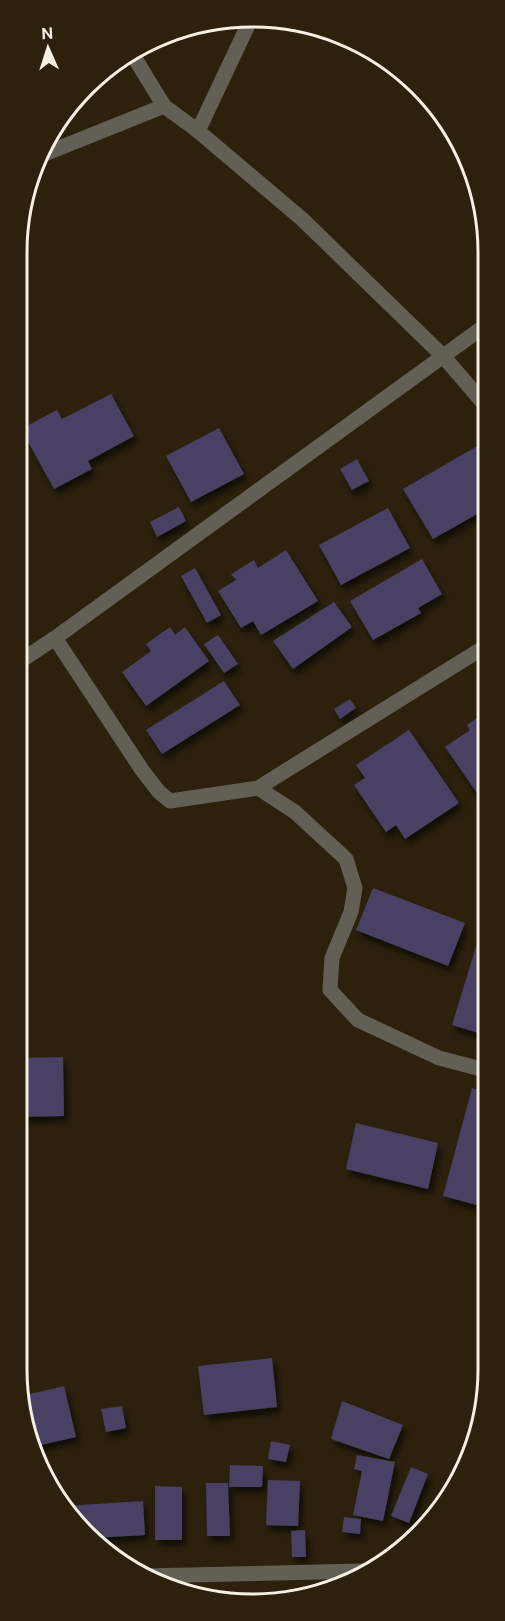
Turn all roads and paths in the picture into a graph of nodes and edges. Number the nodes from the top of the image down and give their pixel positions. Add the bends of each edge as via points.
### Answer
1 (247, 27) edge
2 (135, 60) edge
3 (164, 106) junction
4 (198, 131) junction
5 (50, 153) edge
6 (478, 331) edge
7 (443, 356) junction
8 (478, 397) edge
9 (55, 638) junction
10 (478, 651) edge
11 (27, 657) edge
12 (258, 788) junction
13 (478, 1068) edge
14 (351, 1571) edge
15 (163, 1576) edge

1 - 4 street
2 - 3 street
3 - 4 street
3 - 5 street
4 - 7 street via 302,219
6 - 7 street
7 - 8 street
7 - 9 street
9 - 11 street
9 - 12 street via 142,770 170,801
10 - 12 street
12 - 13 street via 295,812 346,859 355,888 351,912 332,958 330,990 358,1020 439,1058
14 - 15 street

